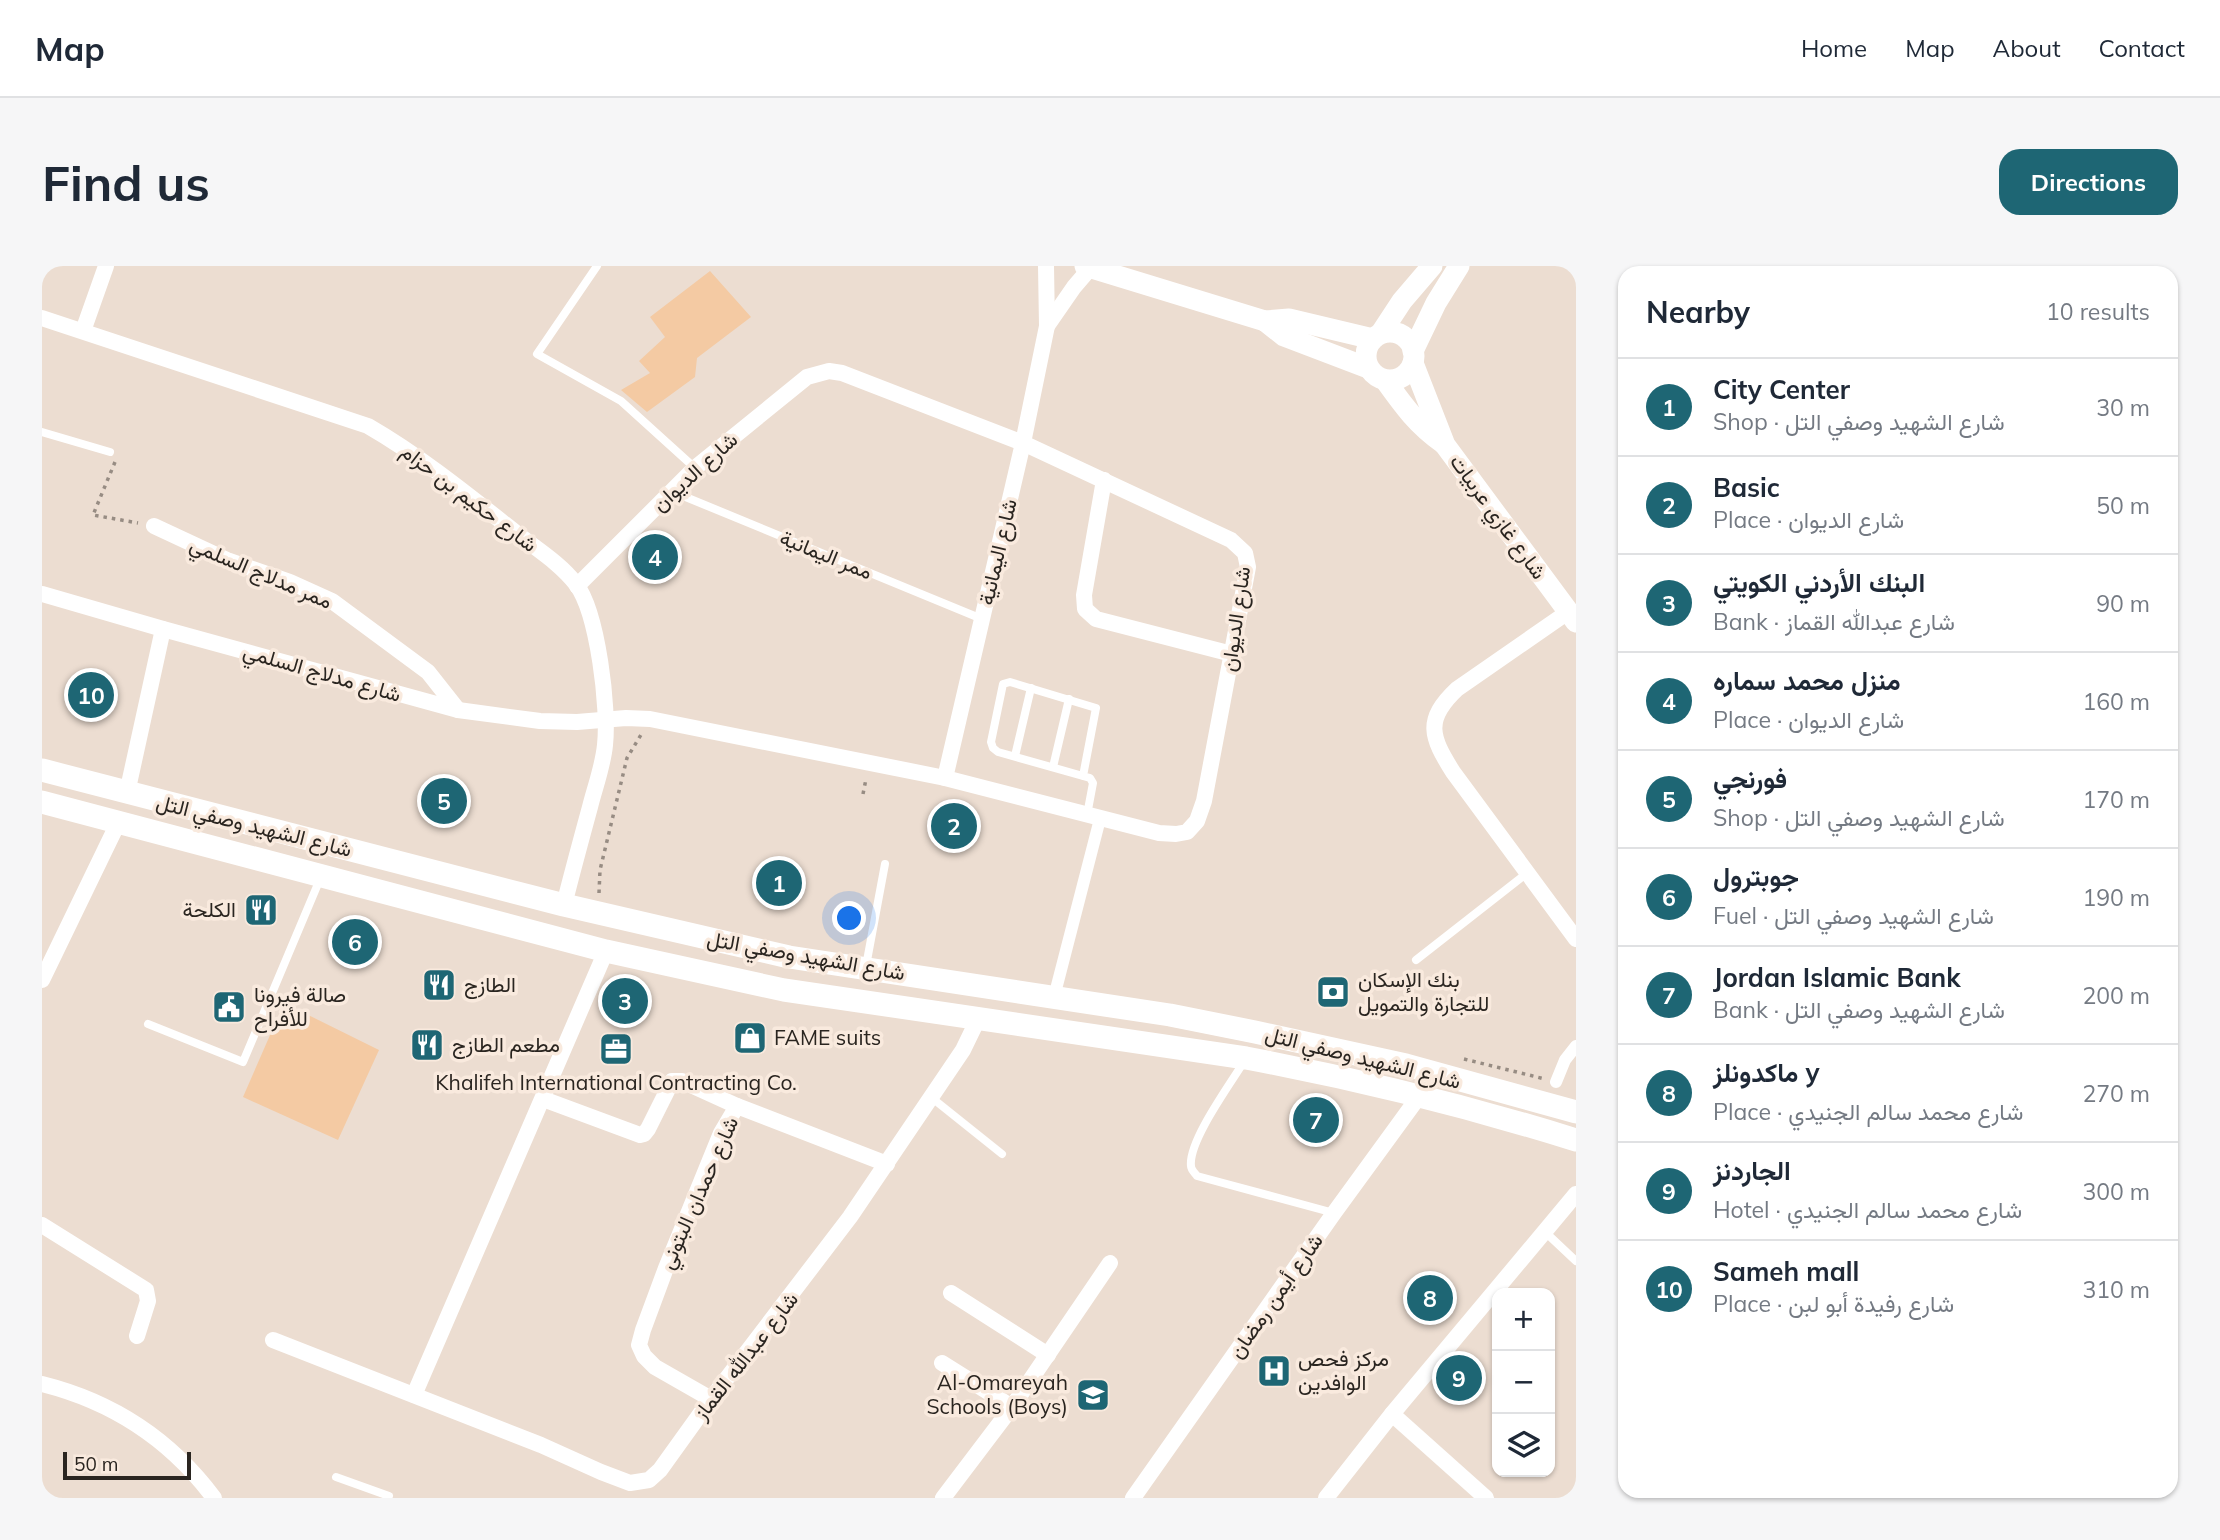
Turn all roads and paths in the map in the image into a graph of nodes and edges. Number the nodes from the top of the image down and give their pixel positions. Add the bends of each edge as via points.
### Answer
1 (106, 266) edge
2 (597, 266) edge
3 (1046, 266) edge
4 (1432, 266) edge
5 (1459, 266) edge
6 (1089, 267) edge
7 (42, 318) edge
8 (1265, 321) junction
9 (1047, 326) junction
10 (83, 331) junction
11 (1377, 336) junction
12 (1413, 357) junction
13 (1377, 374) junction
14 (42, 432) edge
15 (1023, 443) junction
16 (1445, 445) junction
17 (110, 452) joint
18 (695, 468) junction
19 (1104, 480) junction
20 (670, 491) junction
21 (154, 526) joint
22 (577, 586) junction
23 (42, 594) edge
24 (1572, 617) edge
25 (982, 618) junction
26 (163, 629) junction
27 (1232, 654) junction
28 (1031, 688) junction
29 (1069, 699) junction
30 (458, 710) junction
31 (650, 719) junction
32 (606, 720) junction
33 (1015, 756) junction
34 (1053, 767) junction
35 (42, 770) edge
36 (1083, 776) junction
37 (945, 778) junction
38 (127, 793) junction
39 (42, 802) edge
40 (1093, 817) junction
41 (118, 823) junction
42 (885, 864) dead end
43 (600, 870) dead end
44 (1526, 874) junction
45 (321, 876) junction
46 (564, 905) junction
47 (1576, 939) edge
48 (606, 951) junction
49 (1416, 960) dead end
50 (866, 969) junction
51 (42, 980) edge
52 (1054, 998) junction
53 (978, 1019) junction
54 (148, 1024) dead end
55 (1576, 1046) edge
56 (1454, 1057) dead end
57 (1246, 1058) junction
58 (1556, 1082) joint
59 (1420, 1095) junction
60 (932, 1098) junction
61 (543, 1099) junction
62 (737, 1106) junction
63 (1576, 1112) edge
64 (1576, 1140) edge
65 (1002, 1154) dead end
66 (887, 1164) junction
67 (1576, 1194) edge
68 (1334, 1213) junction
69 (42, 1225) edge
70 (1544, 1230) junction
71 (1576, 1261) edge
72 (1110, 1262) dead end
73 (951, 1293) dead end
74 (137, 1336) dead end
75 (273, 1339) dead end
76 (1048, 1355) junction
77 (942, 1363) dead end
78 (42, 1384) edge
79 (414, 1395) junction
80 (711, 1399) junction
81 (1012, 1407) junction
82 (1392, 1414) junction
83 (336, 1477) dead end
84 (214, 1498) edge
85 (388, 1498) edge
86 (943, 1498) edge
87 (1133, 1498) edge
88 (1326, 1498) edge
89 (1486, 1498) edge

1 - 10 street
2 - 18 lane via 537,354 621,401
3 - 9 street, شارع اليمانية
4 - 11 street
5 - 12 street via 1436,303
6 - 8 street
6 - 9 street, شارع اليمانية
7 - 10 street, شارع حكيم بن حزام
8 - 11 street via 1289,319
8 - 13 street via 1284,336
9 - 15 street, شارع اليمانية
10 - 22 street, شارع حكيم بن حزام via 368,426 469,495
11 - 12 street via 1398,333
11 - 13 street via 1367,348 1366,358
12 - 13 street via 1402,377 1394,380
12 - 16 street, شارع غازي عربيات
13 - 16 street, شارع غازي عربيات via 1412,417
14 - 17 lane
15 - 18 street, شارع الديوان via 829,371 807,377
15 - 19 street, شارع الديوان
15 - 25 street, شارع اليمانية
16 - 24 street, شارع غازي عربيات
17 - 21 path via 118,454 93,515
18 - 20 street, شارع الديوان
19 - 27 street, شارع الديوان via 1231,540 1245,554 1248,567
19 - 27 street via 1085,609 1096,619
20 - 22 street, شارع الديوان
20 - 25 lane, ممر اليمانية
21 - 30 street, ممر مدلاج السلمي via 332,601 428,673
22 - 32 street, شارع حكيم بن حزام via 599,657
23 - 26 street, شارع مدلاج السلمي
24 - 44 street via 1457,689 1436,715 1438,748
25 - 37 street, شارع اليمانية
26 - 30 street, شارع مدلاج السلمي
26 - 38 street
27 - 40 street, شارع الديوان via 1197,821 1187,832 1176,834
28 - 29 lane
28 - 33 lane
28 - 33 lane via 1003,684 996,710 993,748
29 - 34 lane
29 - 36 lane via 1096,708
30 - 32 street, شارع مدلاج السلمي via 540,721
31 - 32 street, شارع الديوان
31 - 37 street, شارع الديوان
31 - 43 path via 627,758
32 - 46 street, شارع حكيم بن حزام via 605,747
33 - 34 lane
34 - 36 lane
35 - 38 main road, شارع الشهيد وصفي التل
36 - 40 lane via 1093,783
37 - 40 street, شارع الديوان
38 - 46 main road, شارع الشهيد وصفي التل
39 - 41 main road, شارع الشهيد وصفي التل
40 - 52 street
41 - 45 main road, شارع الشهيد وصفي التل
41 - 51 street
42 - 50 lane
44 - 47 street
44 - 49 lane
45 - 48 main road, شارع الشهيد وصفي التل
45 - 54 lane via 243,1062
46 - 50 main road, شارع الشهيد وصفي التل via 789,957
48 - 53 main road, شارع الشهيد وصفي التل via 784,990
48 - 61 street
50 - 52 main road, شارع الشهيد وصفي التل
52 - 63 main road, شارع الشهيد وصفي التل via 1170,1015 1362,1055
53 - 57 main road, شارع الشهيد وصفي التل
53 - 60 street, شارع عبدالله القماز
55 - 58 street
56 - 58 path
57 - 59 main road, شارع الشهيد وصفي التل
57 - 68 lane via 1203,1126 1193,1171 1250,1192
59 - 64 main road, شارع الشهيد وصفي التل
59 - 68 street, شارع أيمن رمضان
60 - 65 lane
60 - 66 street, شارع عبدالله القماز
61 - 62 street via 640,1135 648,1129 675,1080
61 - 79 street
62 - 66 street, شارع حمدان البتوني
62 - 80 street, شارع حمدان البتوني via 721,1133 639,1345 655,1367
66 - 80 street, شارع عبدالله القماز
67 - 70 street
68 - 87 street, شارع أيمن رمضان
69 - 74 street via 146,1290 148,1301
70 - 71 lane
70 - 82 street
72 - 76 street
73 - 76 street
75 - 79 street, شارع عبدالله القماز
76 - 81 street
77 - 81 street
78 - 84 street via 105,1405 146,1431 184,1462
79 - 80 street, شارع عبدالله القماز via 630,1483 649,1480 660,1470
81 - 86 street
82 - 88 street
82 - 89 street
83 - 85 lane

